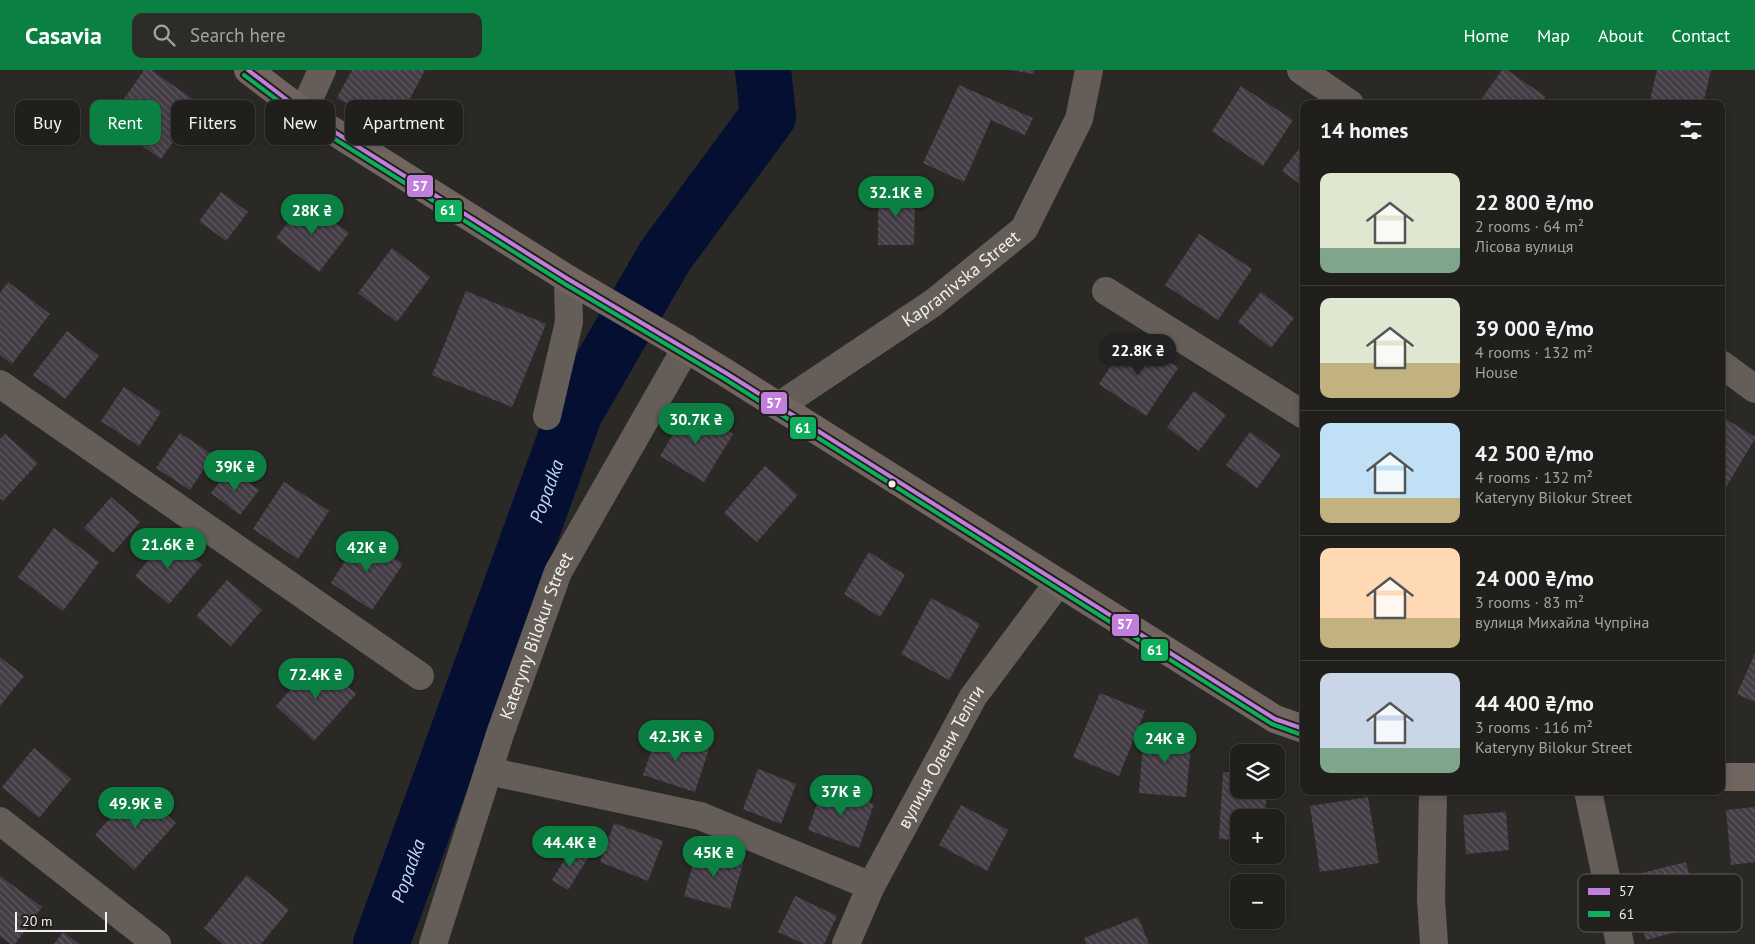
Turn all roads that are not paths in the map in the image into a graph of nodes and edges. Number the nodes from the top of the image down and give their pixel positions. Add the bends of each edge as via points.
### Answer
1 (248, 70) edge
2 (322, 70) edge
3 (1089, 70) edge
4 (1301, 70) edge
5 (287, 100) edge
6 (308, 100) edge
7 (1344, 100) edge
8 (335, 132) edge
9 (578, 286) junction
10 (1106, 290) dead end
11 (678, 343) junction
12 (1725, 367) edge
13 (0, 384) edge
14 (1755, 389) edge
15 (779, 406) junction
16 (1300, 411) edge
17 (546, 416) dead end
18 (1058, 583) junction
19 (420, 676) dead end
20 (1300, 728) edge
21 (488, 771) junction
22 (1725, 777) edge
23 (1755, 777) edge
24 (1433, 795) edge
25 (1589, 795) edge
26 (0, 822) edge
27 (1605, 874) edge
28 (871, 886) junction
29 (157, 944) edge
30 (433, 944) edge
31 (846, 944) edge
32 (1434, 944) edge

1 - 5 main road
2 - 6 street
3 - 15 street, Kapranivska Street via 1079,119 1024,229 932,303
4 - 7 street
8 - 9 main road
9 - 11 main road
9 - 17 street
10 - 16 street
11 - 15 main road
11 - 21 street, Kateryny Bilokur Street via 558,572
12 - 14 street
13 - 19 street
15 - 18 main road
18 - 20 main road via 1275,719
18 - 28 street, вулиця Олени Теліги via 973,697
21 - 28 street via 700,816
21 - 30 street, Kateryny Bilokur Street
22 - 23 main road
24 - 32 street via 1431,900
25 - 27 street
26 - 29 street
28 - 31 street, вулиця Олени Теліги

